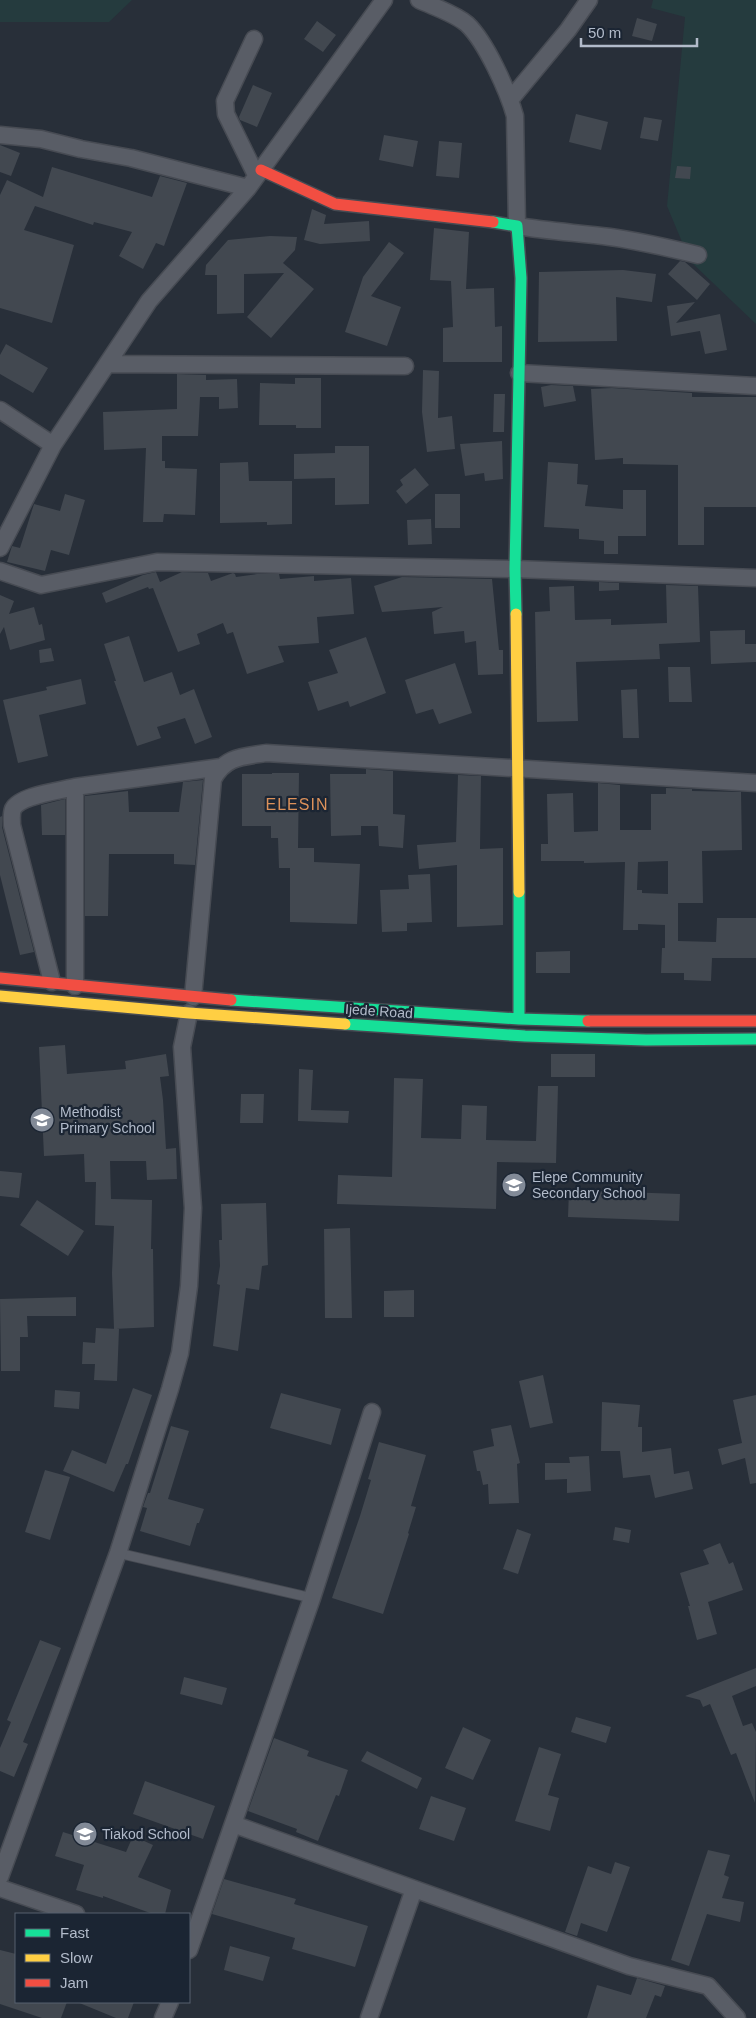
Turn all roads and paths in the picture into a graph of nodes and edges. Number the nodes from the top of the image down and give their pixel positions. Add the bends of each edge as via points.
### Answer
1 (384, 0) edge
2 (419, 0) edge
3 (588, 0) edge
4 (254, 39) dead end
5 (510, 100) junction
6 (0, 135) edge
7 (255, 178) junction
8 (517, 226) junction
9 (698, 255) dead end
10 (107, 364) junction
11 (406, 366) dead end
12 (519, 373) junction
13 (755, 386) edge
14 (0, 410) edge
15 (53, 446) junction
16 (0, 548) edge
17 (515, 569) junction
18 (0, 571) edge
19 (756, 578) edge
20 (220, 767) junction
21 (519, 767) junction
22 (756, 783) edge
23 (75, 788) junction
24 (0, 978) edge
25 (52, 982) junction
26 (75, 986) junction
27 (0, 996) edge
28 (194, 997) junction
29 (189, 1013) junction
30 (519, 1018) junction
31 (645, 1022) junction
32 (756, 1022) edge
33 (756, 1039) edge
34 (646, 1040) junction
35 (372, 1412) dead end
36 (118, 1553) junction
37 (312, 1598) junction
38 (233, 1824) junction
39 (0, 1877) edge
40 (0, 1888) edge
41 (414, 1889) junction
42 (73, 1913) edge
43 (190, 1947) edge
44 (170, 2003) edge
45 (163, 2018) edge
46 (369, 2018) edge
47 (737, 2018) edge

1 - 7 street
2 - 5 street via 467,24 482,43
3 - 5 street via 568,30
4 - 7 street via 225,101 226,114
5 - 8 street via 515,116
6 - 7 street via 41,139 81,149
7 - 8 main road via 336,204
7 - 10 street via 149,301
8 - 9 street via 647,243
8 - 12 main road via 521,278
10 - 11 street
10 - 15 street
12 - 13 street
12 - 17 main road
14 - 15 street
15 - 16 street
17 - 18 street via 157,562 41,585
17 - 19 street
17 - 21 main road
20 - 21 street via 238,758 266,753
20 - 23 street
20 - 28 street via 214,779
21 - 22 street
21 - 30 main road
23 - 25 street via 33,796 14,808 12,815
23 - 26 street
24 - 25 main road, Ijede Road
25 - 26 main road, Ijede Road
26 - 28 main road, Ijede Road
27 - 29 main road, Ijede Road
28 - 30 main road, Ijede Road
29 - 34 main road, Ijede Road via 525,1036
29 - 36 street via 182,1047 193,1208 189,1286 180,1352 170,1390
30 - 31 main road, Ijede Road
31 - 32 main road, Ijede Road
31 - 34 main road
33 - 34 main road, Ijede Road
35 - 37 street
36 - 37 lane
36 - 39 street
37 - 38 street
38 - 41 street
38 - 43 street
40 - 42 street
41 - 46 street
41 - 47 street via 628,1966 708,1986
44 - 45 street

